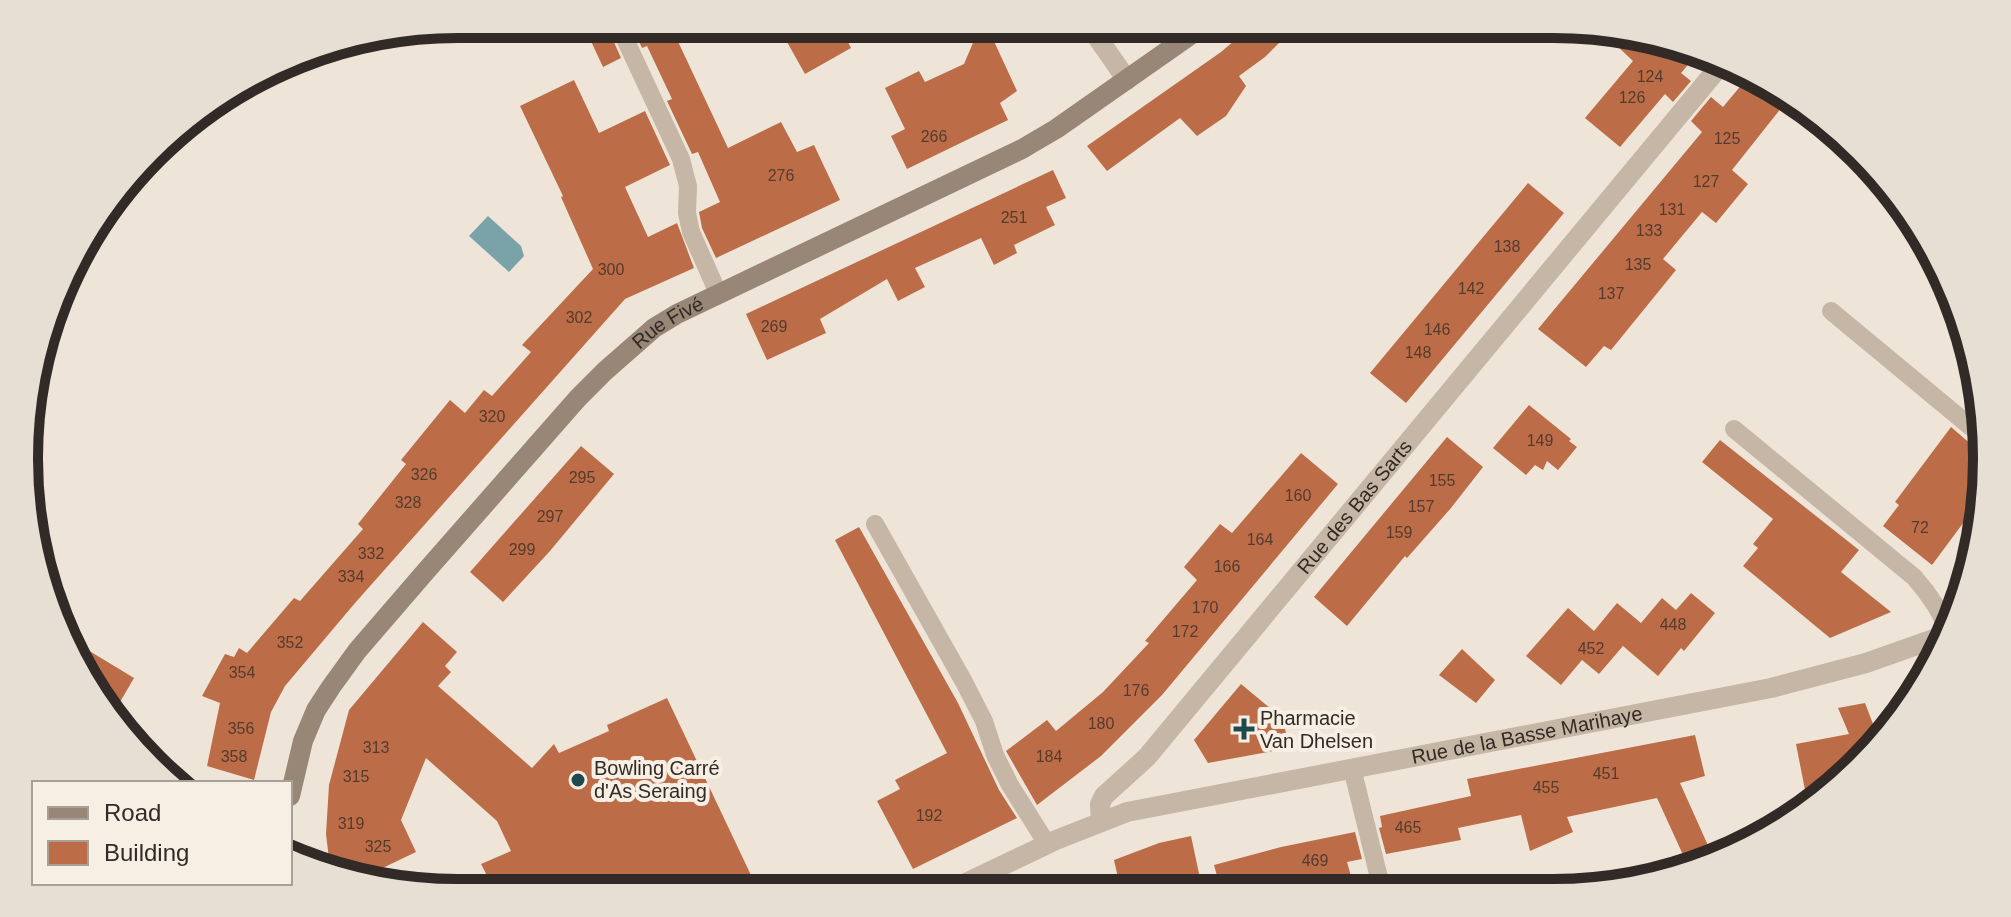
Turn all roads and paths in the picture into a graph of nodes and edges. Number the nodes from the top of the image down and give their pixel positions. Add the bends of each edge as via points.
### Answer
1 (625, 38) edge
2 (1098, 38) edge
3 (1186, 38) edge
4 (1716, 71) edge
5 (1127, 80) junction
6 (718, 293) junction
7 (1831, 311) dead end
8 (1972, 428) edge
9 (1734, 429) dead end
10 (875, 524) dead end
11 (1942, 617) edge
12 (1932, 640) edge
13 (1352, 768) junction
14 (292, 788) edge
15 (1101, 822) junction
16 (1047, 844) junction
17 (974, 879) edge
18 (1379, 879) edge

1 - 6 lane via 681,159 691,232
2 - 5 street
3 - 5 street, Rue Fivé
4 - 15 street, Rue des Bas Sarts via 1156,746 1104,796
5 - 6 street, Rue Fivé via 989,167
6 - 14 street, Rue Fivé via 654,328 605,371 357,651 316,710
7 - 8 lane
9 - 11 lane via 1914,577
10 - 16 lane via 964,682 1010,785
12 - 13 street, Rue de la Basse Marihaye via 1771,688
13 - 15 street, Rue de la Basse Marihaye via 1164,803
13 - 18 lane
15 - 16 street
16 - 17 street

